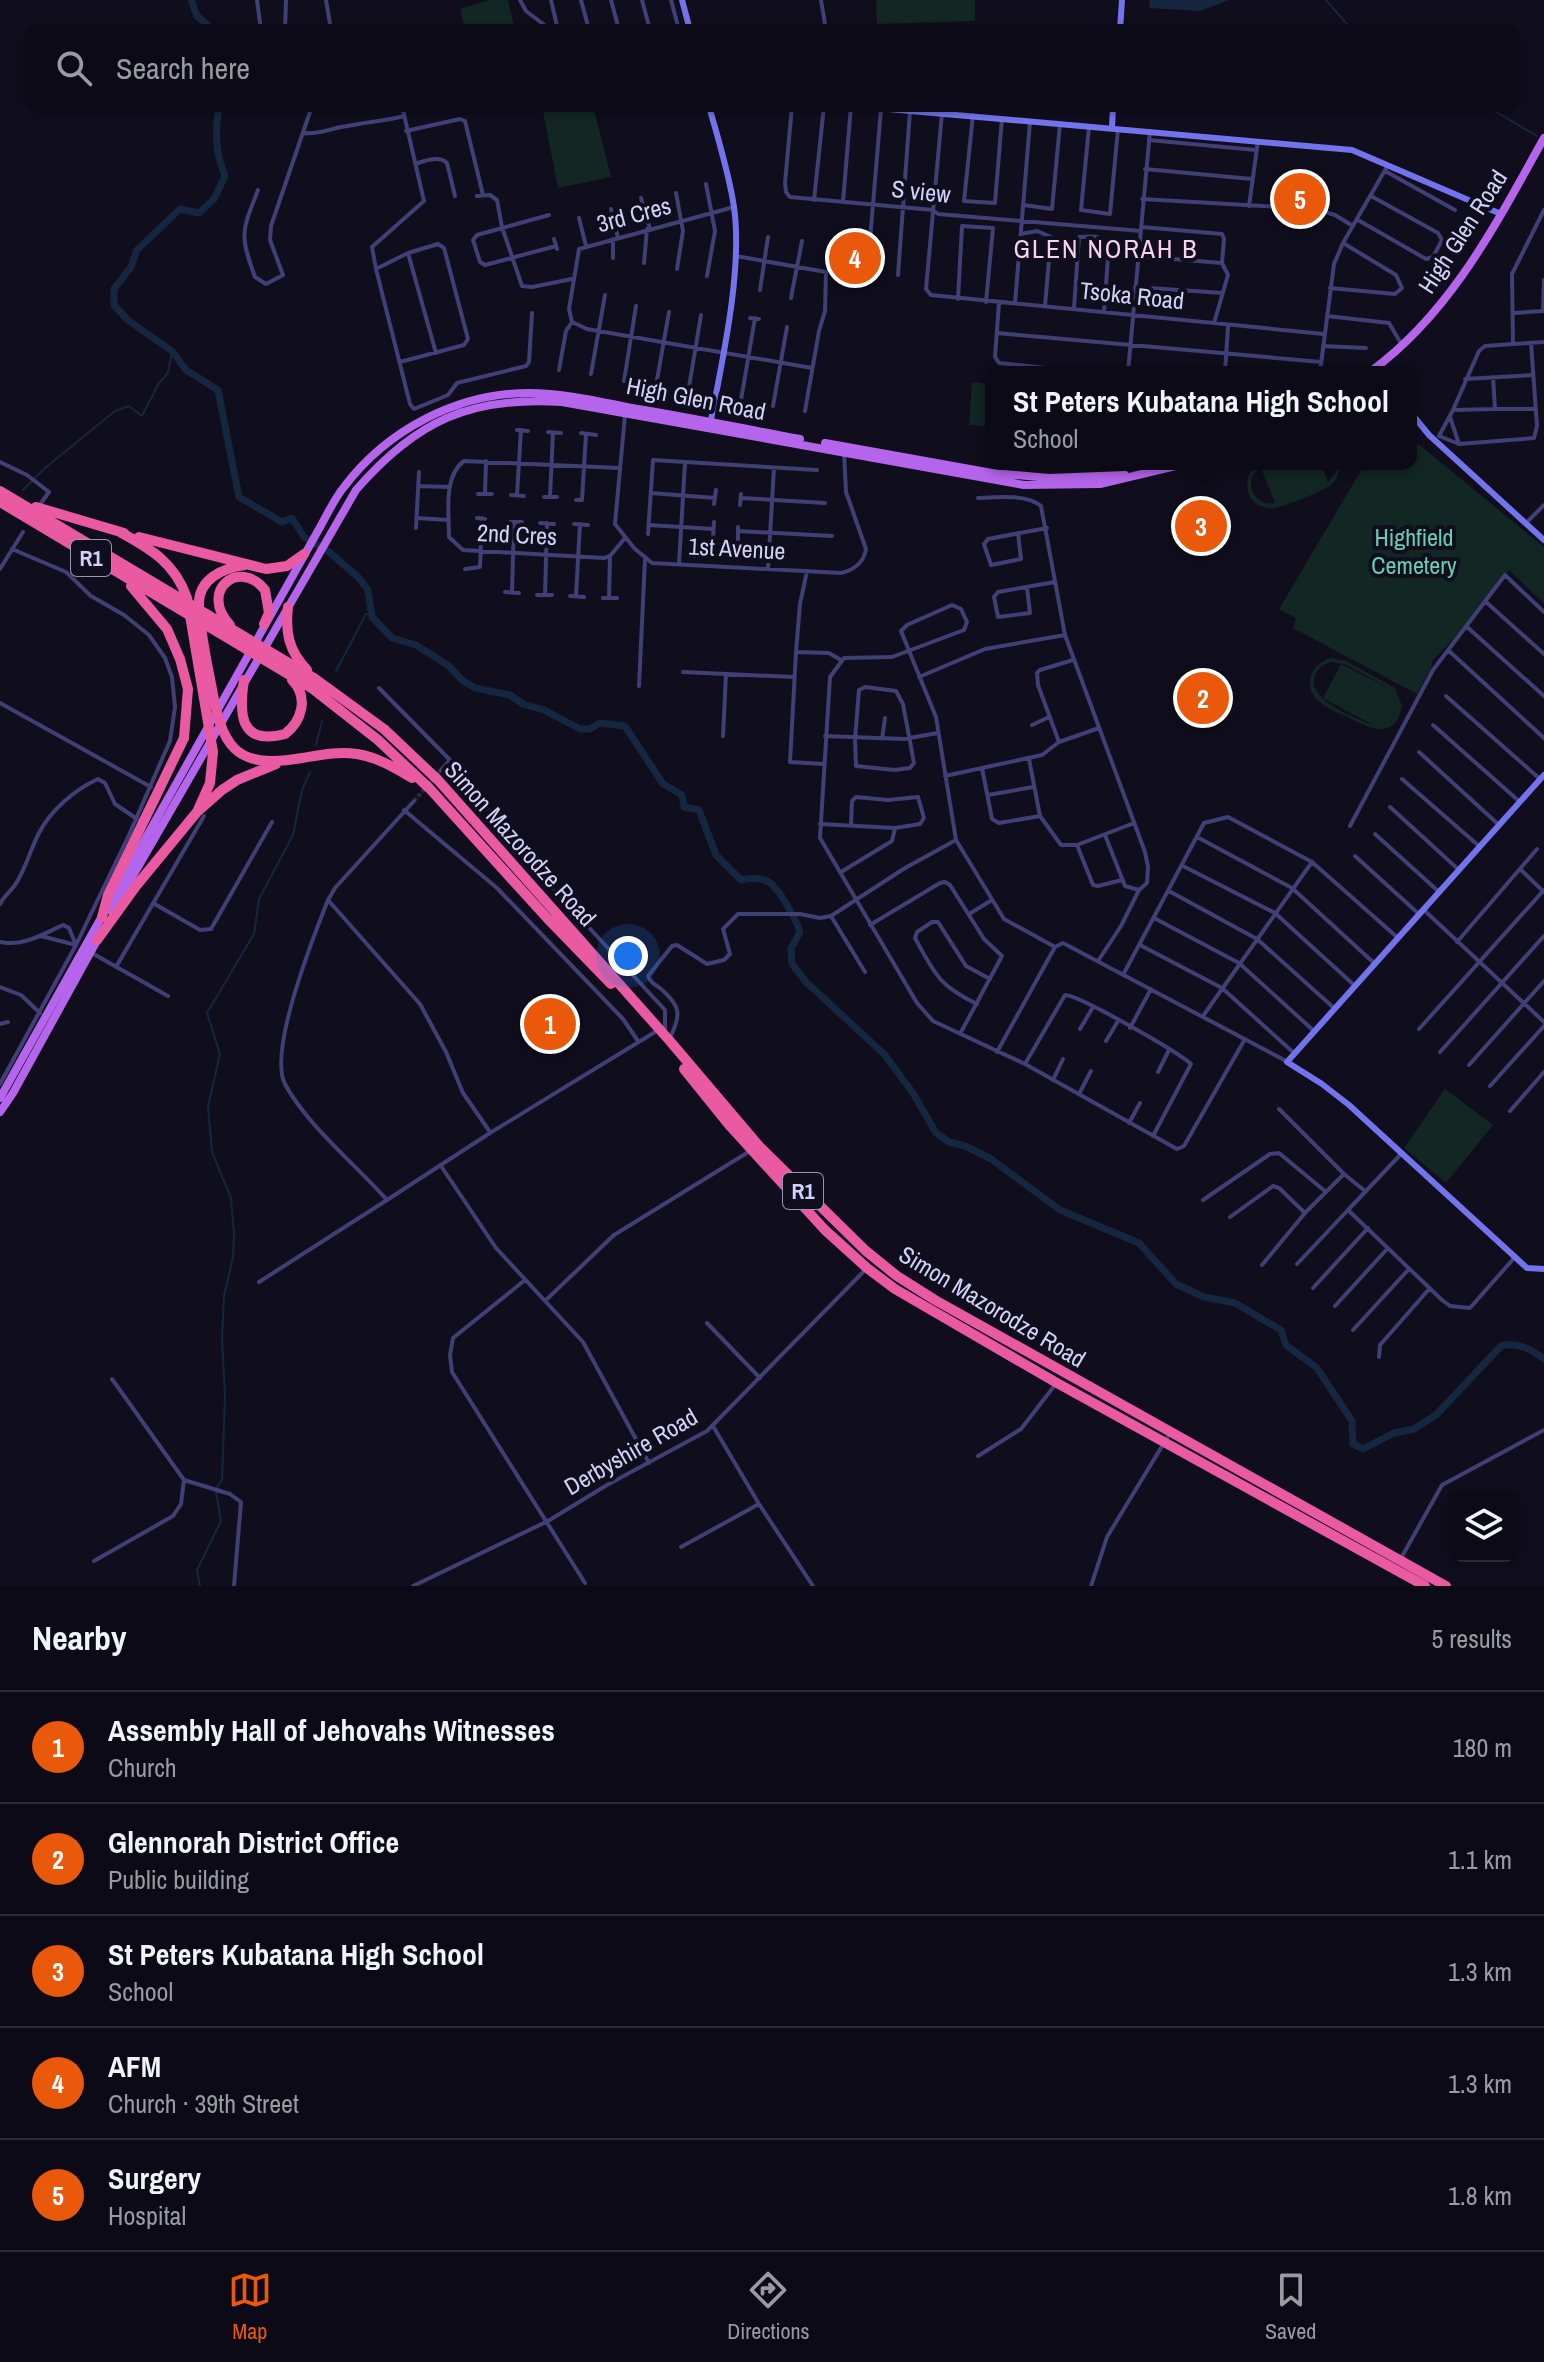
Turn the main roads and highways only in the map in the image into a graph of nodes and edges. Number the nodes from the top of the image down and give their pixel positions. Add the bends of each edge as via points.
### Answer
1 (1544, 138) edge
2 (1379, 366) edge
3 (710, 425) junction
4 (1158, 470) edge
5 (3, 496) edge
6 (120, 532) junction
7 (309, 558) junction
8 (245, 565) junction
9 (127, 580) junction
10 (288, 607) junction
11 (264, 624) junction
12 (237, 632) junction
13 (244, 642) junction
14 (272, 658) junction
15 (283, 671) junction
16 (314, 678) junction
17 (244, 680) junction
18 (211, 707) junction
19 (285, 761) junction
20 (430, 789) junction
21 (201, 814) junction
22 (102, 917) junction
23 (97, 940) junction
24 (663, 1036) junction
25 (0, 1098) edge
26 (0, 1112) edge
27 (755, 1148) junction
28 (1167, 1438) junction
29 (1416, 1582) edge
30 (1446, 1586) edge

1 - 2 main road, High Glen Road via 1458,283
3 - 4 main road, High Glen Road via 1024,477
3 - 7 main road, High Glen Road via 532,400 455,413 382,460
3 - 7 main road, High Glen Road via 558,395 466,401 412,427 373,454 343,487
5 - 6 highway
5 - 9 highway, R1
5 - 12 highway, R1
6 - 8 highway
6 - 18 highway via 165,560 185,591
7 - 8 highway via 277,569
7 - 10 main road
7 - 11 main road
8 - 18 highway via 211,577 200,594
9 - 13 highway, R1
9 - 22 highway via 167,629 188,689 184,738
10 - 16 highway via 289,643
10 - 17 main road
11 - 12 highway via 269,613 265,590 239,576 228,580 217,597 220,613
11 - 22 main road
12 - 13 highway, R1
13 - 14 highway, R1
14 - 15 highway, Simon Mazorodze Road / R1
14 - 16 highway, Simon Mazorodze Road / R1
15 - 17 highway via 299,687 303,704 292,729 276,737 265,737 245,724 239,709
15 - 20 highway, Simon Mazorodze Road / R1 via 357,723
16 - 24 highway, Simon Mazorodze Road / R1 via 384,729 438,780
17 - 23 main road
18 - 19 highway via 229,744 246,758
18 - 21 highway via 213,752
19 - 20 highway via 358,754 389,764
19 - 21 highway via 237,780
20 - 24 highway, Simon Mazorodze Road / R1
21 - 23 highway via 136,886
22 - 25 main road
23 - 26 main road
24 - 27 highway, Simon Mazorodze Road / R1
24 - 27 highway, Simon Mazorodze Road / R1 via 697,1086
27 - 28 highway, Simon Mazorodze Road / R1 via 897,1276
27 - 28 highway, Simon Mazorodze Road / R1 via 825,1230 917,1304
28 - 29 highway, Simon Mazorodze Road / R1
29 - 30 highway, Simon Mazorodze Road / R1

